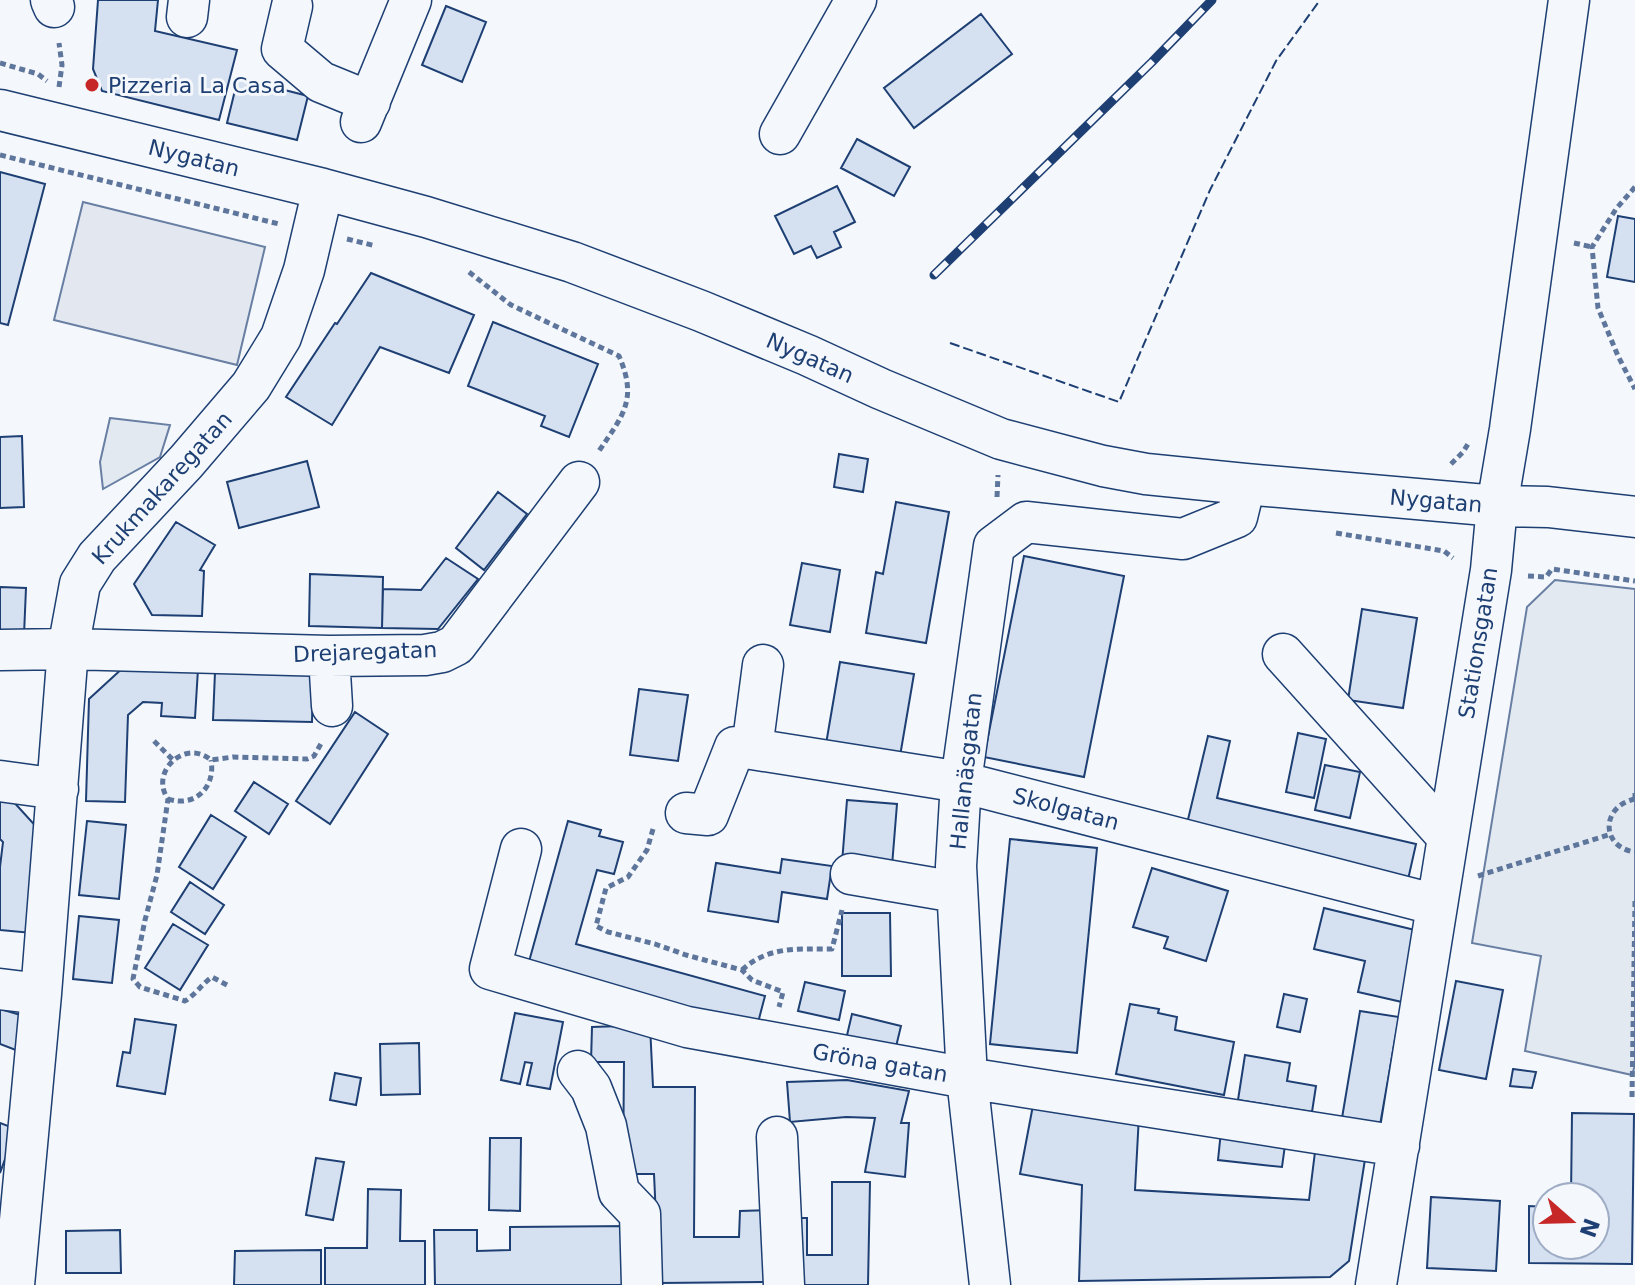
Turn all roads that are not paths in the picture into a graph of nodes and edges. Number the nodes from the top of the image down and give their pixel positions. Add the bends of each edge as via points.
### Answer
1 (411, 0) edge
2 (856, 0) edge
3 (1569, 0) edge
4 (292, 6) dead end
5 (0, 110) edge
6 (780, 134) dead end
7 (323, 189) junction
8 (579, 482) road end
9 (1245, 484) junction
10 (1497, 506) junction
11 (1635, 517) edge
12 (68, 649) junction
13 (0, 650) edge
14 (1283, 654) dead end
15 (329, 656) junction
16 (763, 665) dead end
17 (332, 706) road end
18 (752, 749) junction
19 (0, 781) edge
20 (961, 782) junction
21 (58, 789) junction
22 (686, 813) road end
23 (1447, 836) junction
24 (521, 849) dead end
25 (851, 874) road end
26 (956, 892) junction
27 (1437, 905) junction
28 (0, 989) edge
29 (41, 994) junction
30 (578, 1071) dead end
31 (967, 1078) junction
32 (777, 1137) dead end
33 (1399, 1146) junction
34 (14, 1285) edge
35 (642, 1285) edge
36 (784, 1285) edge
37 (990, 1285) edge
38 (1376, 1285) edge

1 - 4 street via 365,112 282,49
2 - 6 street
3 - 10 street, Stationsgatan
5 - 7 street, Nygatan
7 - 9 street, Nygatan via 572,262 1001,439 1146,474
7 - 12 street, Krukmakaregatan via 281,337 251,386 97,557 80,584
8 - 15 street, Drejaregatan via 456,645 425,655
9 - 10 street, Nygatan
9 - 20 street, Hallanäsgatan via 1237,517 1183,539 1026,522 994,546
10 - 11 street, Nygatan
10 - 23 street, Stationsgatan
12 - 13 street, Drejaregatan
12 - 15 street, Drejaregatan
12 - 21 street, Krukmakaregatan
14 - 23 street
15 - 17 street
16 - 18 street
18 - 20 street, Skolgatan
18 - 22 street via 735,747 708,815
19 - 21 street
20 - 26 street, Hallanäsgatan
20 - 27 street, Skolgatan
21 - 29 street, Krukmakaregatan
23 - 27 street, Stationsgatan
24 - 31 street, Gröna gatan via 490,969 687,1027
25 - 26 street
26 - 31 street, Hallanäsgatan
27 - 33 street, Stationsgatan
28 - 29 street
29 - 34 street, Krukmakaregatan
30 - 35 street via 606,1126 619,1192 640,1214
31 - 33 street, Gröna gatan
31 - 37 street, Hallanäsgatan
32 - 36 street
33 - 38 street, Stationsgatan

